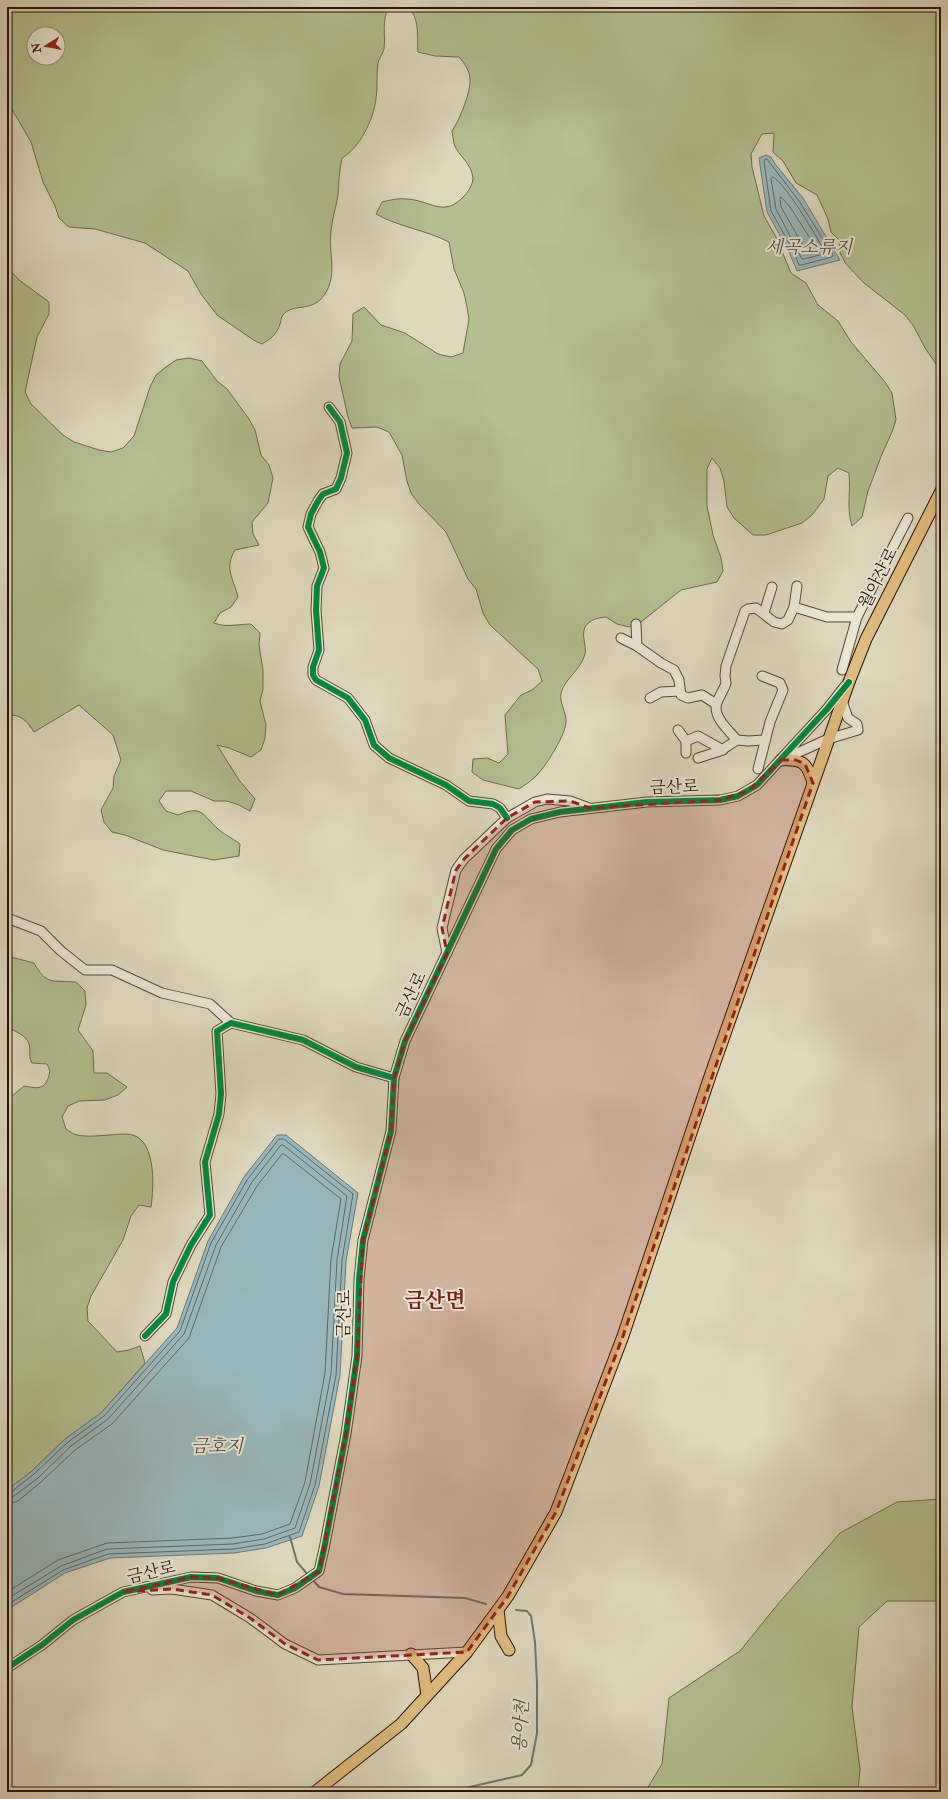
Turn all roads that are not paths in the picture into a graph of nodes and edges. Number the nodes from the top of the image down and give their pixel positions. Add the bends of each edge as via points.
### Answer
1 (329, 407) dead end
2 (941, 491) edge
3 (908, 518) dead end
4 (797, 586) dead end
5 (772, 587) dead end
6 (794, 607) junction
7 (764, 613) junction
8 (857, 617) junction
9 (636, 624) dead end
10 (621, 638) dead end
11 (637, 646) junction
12 (842, 670) dead end
13 (762, 676) dead end
14 (849, 682) junction
15 (680, 690) junction
16 (650, 698) dead end
17 (842, 701) junction
18 (716, 704) junction
19 (678, 730) dead end
20 (686, 740) junction
21 (737, 740) junction
22 (765, 740) junction
23 (828, 740) junction
24 (723, 750) junction
25 (686, 753) dead end
26 (698, 758) dead end
27 (781, 760) junction
28 (758, 769) dead end
29 (813, 782) junction
30 (590, 808) junction
31 (508, 818) junction
32 (7, 918) edge
33 (447, 953) junction
34 (231, 1024) junction
35 (394, 1078) junction
36 (145, 1336) dead end
37 (123, 1592) junction
38 (498, 1610) junction
39 (509, 1650) dead end
40 (467, 1652) junction
41 (410, 1654) junction
42 (7, 1668) edge
43 (427, 1695) junction
44 (315, 1792) edge

1 - 31 street via 340,422 347,452 336,489 323,494 311,514 308,527 320,552 324,568 317,586 319,650 313,675 316,680 348,698 365,720 374,745 389,758 446,785 469,801 493,804
2 - 14 main road, 월아산로 via 866,639
3 - 8 street
4 - 6 street
5 - 7 street
6 - 7 street via 788,620 782,624 774,622
6 - 8 street via 827,617
7 - 18 street via 752,607 745,611 726,666 726,683
8 - 12 street
9 - 11 street
10 - 11 street
11 - 15 street via 660,664 674,670
13 - 22 street via 783,686
14 - 17 main road, 월아산로
14 - 27 street, 금산로
15 - 16 street via 661,692
15 - 18 street via 684,697 702,695
17 - 23 main road, 월아산로
17 - 23 street via 848,718 857,724 858,730
18 - 21 street via 718,717
19 - 20 street
20 - 24 street via 698,736
20 - 25 street
21 - 22 street
21 - 24 street
22 - 28 street
23 - 27 street
23 - 29 main road, 월아산로
24 - 26 street
27 - 29 main road via 796,760 805,764
27 - 30 street, 금산로 via 757,785 738,796
29 - 38 main road, 월아산로 via 709,1079 624,1336 556,1512
30 - 31 street via 570,801 547,799 534,802
30 - 33 street, 금산로 via 531,818 512,830 496,849
31 - 33 street via 456,870 442,928
32 - 34 street via 42,932 85,970 112,970 162,993 210,1004
33 - 35 street, 금산로 via 405,1042
34 - 35 street via 303,1040 356,1067
34 - 36 street via 217,1031 221,1094 219,1114 205,1162 210,1215 191,1245 173,1282 166,1314
35 - 37 street, 금산로 via 391,1131 363,1240 357,1356 346,1434 319,1571 295,1588 278,1595 256,1591 218,1578 191,1577
37 - 41 street via 172,1589 212,1595 250,1618 285,1644 318,1660
37 - 42 street, 금산로 via 73,1620
38 - 39 main road via 501,1636
38 - 40 main road, 월아산로
40 - 41 street
40 - 43 main road, 월아산로
41 - 43 main road via 423,1668
43 - 44 main road, 월아산로 via 401,1724

